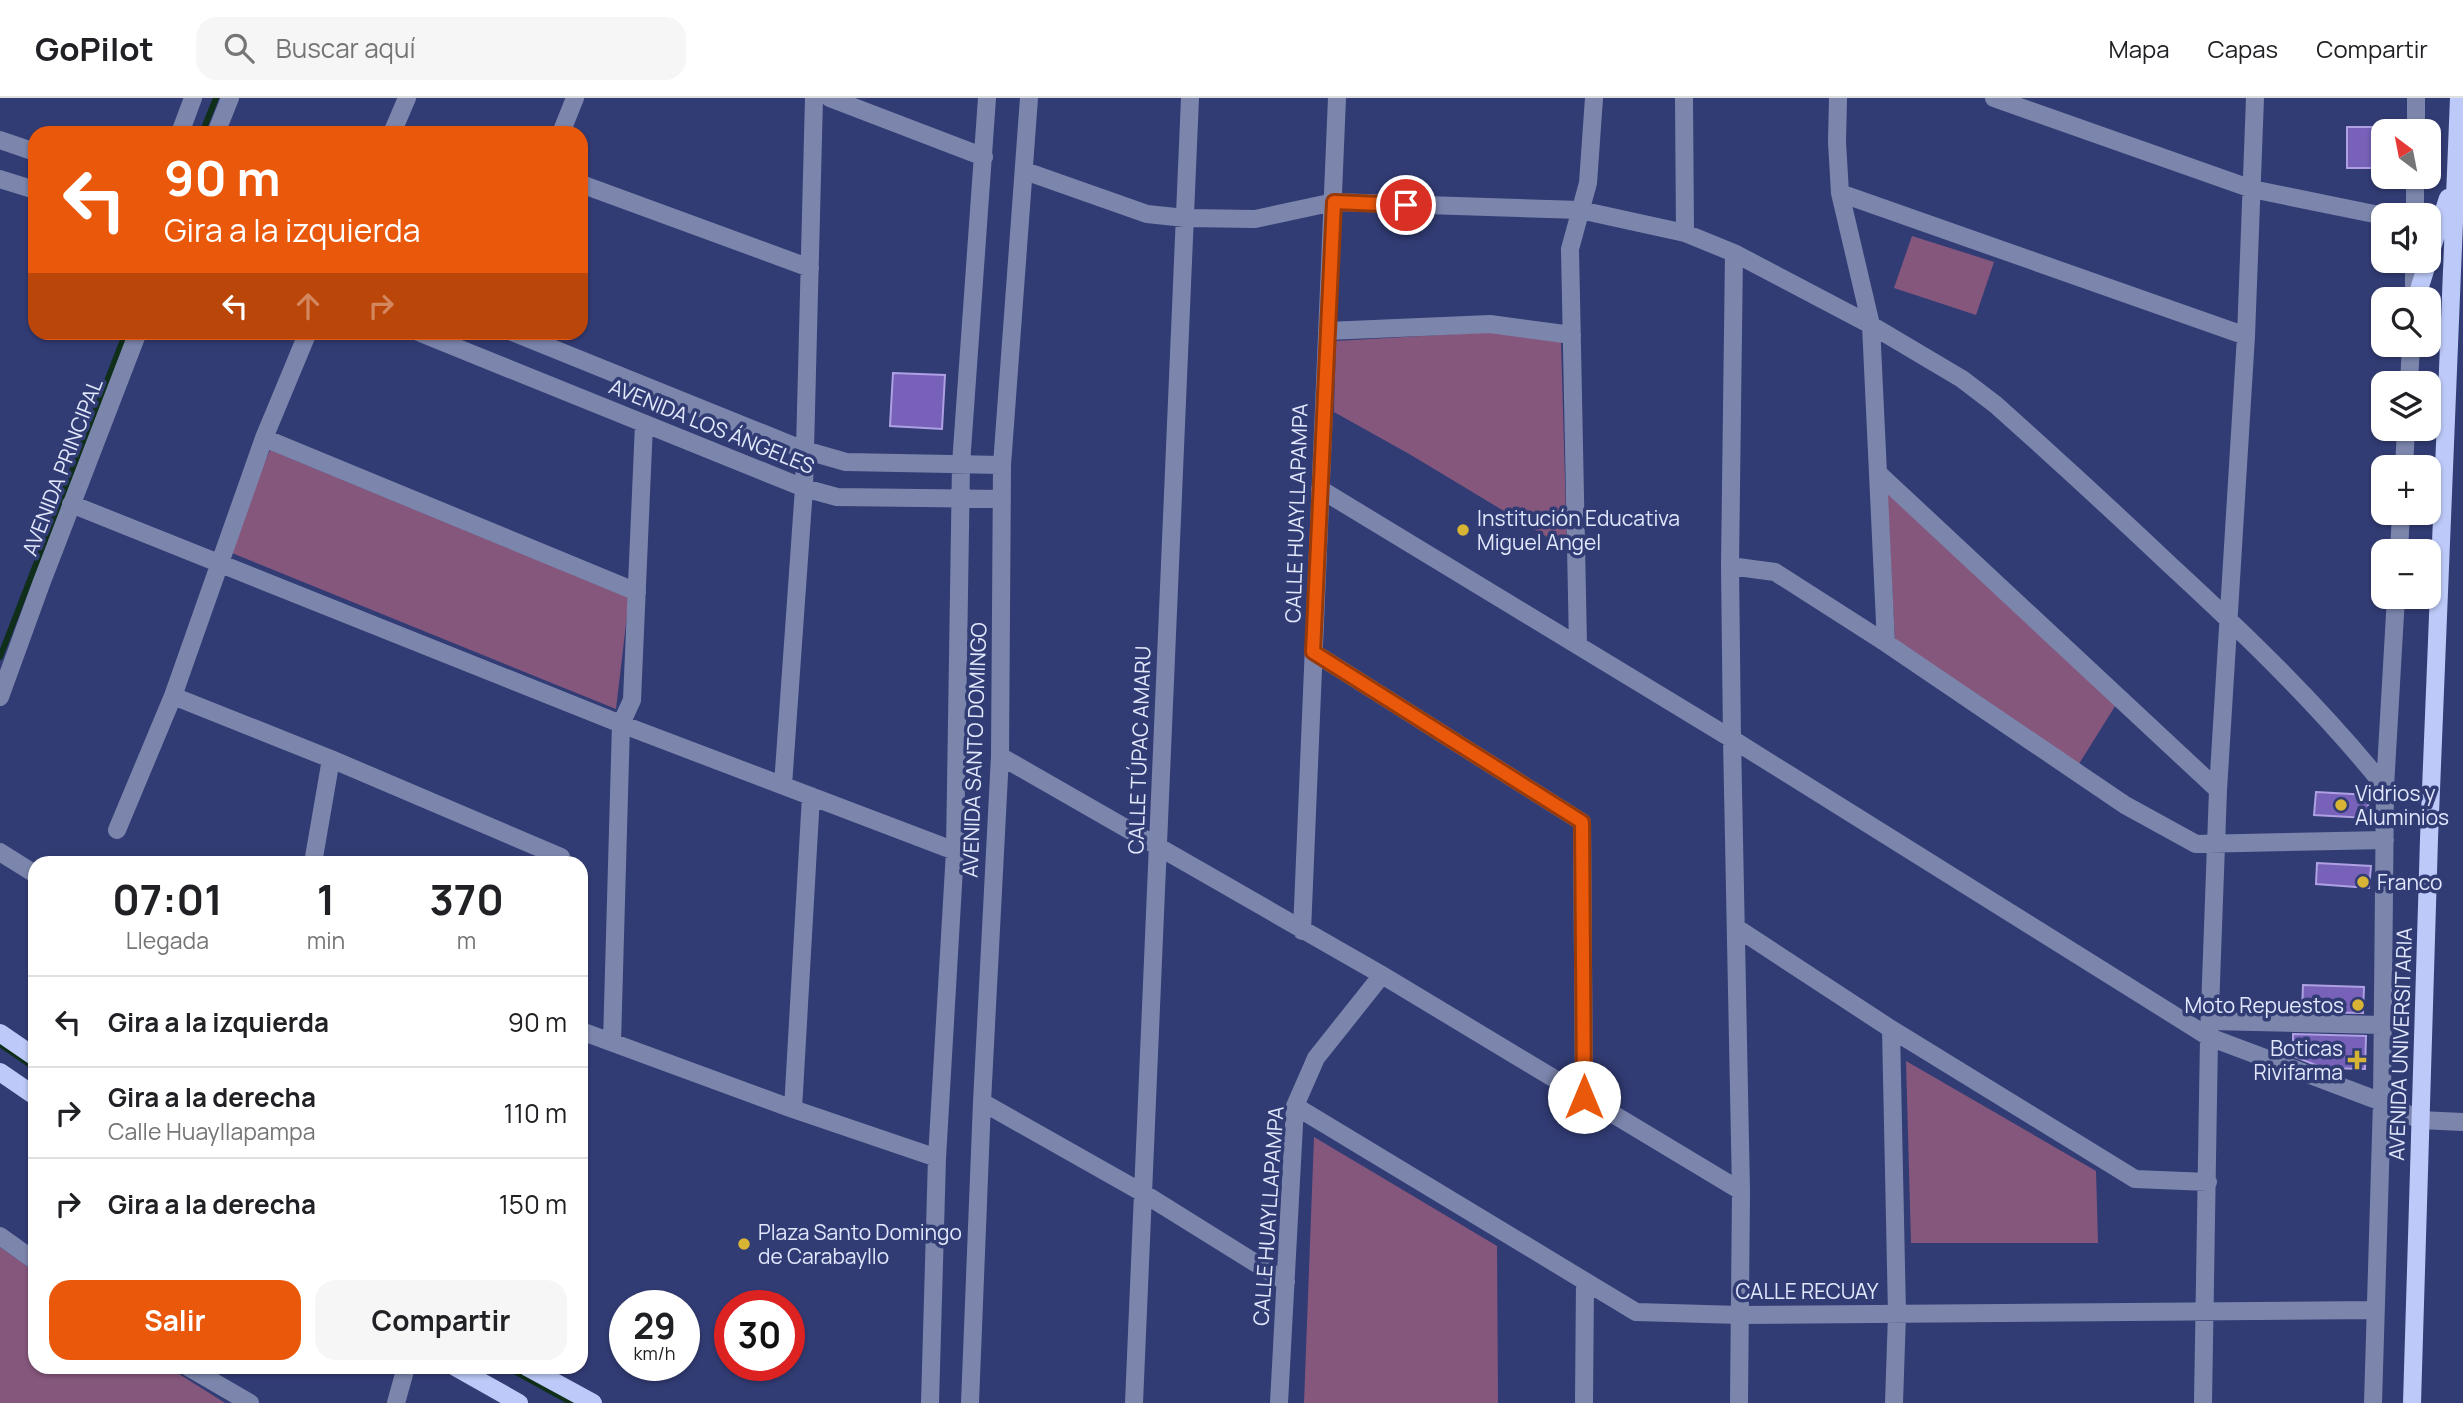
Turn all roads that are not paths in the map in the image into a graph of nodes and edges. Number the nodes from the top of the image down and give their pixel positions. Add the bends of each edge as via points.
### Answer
1 (193, 98) edge
2 (230, 98) edge
3 (407, 98) edge
4 (575, 98) edge
5 (814, 98) edge
6 (830, 98) edge
7 (987, 98) edge
8 (1029, 98) edge
9 (1190, 98) edge
10 (1337, 98) edge
11 (1594, 98) edge
12 (1684, 98) edge
13 (1838, 98) edge
14 (1994, 98) edge
15 (2255, 98) edge
16 (2416, 98) edge
17 (2459, 98) edge
18 (2416, 119) edge
19 (183, 126) edge
20 (219, 126) edge
21 (395, 126) edge
22 (564, 126) edge
23 (0, 141) edge
24 (28, 150) edge
25 (984, 157) junction
26 (1025, 171) junction
27 (2455, 174) junction
28 (0, 179) edge
29 (588, 187) edge
30 (28, 188) edge
31 (2252, 189) junction
32 (1840, 193) junction
33 (1334, 202) junction
34 (1580, 210) junction
35 (2371, 213) edge
36 (1185, 218) junction
37 (2441, 218) edge
38 (1685, 233) junction
39 (1734, 253) junction
40 (810, 268) junction
41 (1871, 326) junction
42 (1327, 331) junction
43 (1572, 335) junction
44 (2246, 336) junction
45 (135, 340) edge
46 (305, 340) edge
47 (438, 340) edge
48 (532, 340) edge
49 (644, 424) junction
50 (264, 438) junction
51 (804, 450) junction
52 (961, 464) junction
53 (1002, 465) junction
54 (1878, 473) junction
55 (804, 488) junction
56 (1320, 489) junction
57 (1002, 499) junction
58 (960, 500) junction
59 (71, 504) junction
60 (220, 562) junction
61 (1730, 566) junction
62 (637, 592) junction
63 (2395, 609) edge
64 (2230, 620) junction
65 (1886, 643) junction
66 (1578, 645) junction
67 (1313, 652) junction
68 (173, 696) junction
69 (0, 697) edge
70 (621, 723) junction
71 (1732, 739) junction
72 (1000, 756) junction
73 (331, 759) junction
74 (783, 785) junction
75 (2385, 787) junction
76 (2218, 790) junction
77 (811, 796) junction
78 (117, 830) dead end
79 (2385, 840) junction
80 (2218, 843) junction
81 (1158, 845) junction
82 (955, 851) junction
83 (0, 852) edge
84 (314, 856) edge
85 (559, 856) edge
86 (28, 870) edge
87 (1737, 928) junction
88 (1302, 930) junction
89 (1382, 975) junction
90 (2382, 1025) junction
91 (1891, 1029) junction
92 (2209, 1029) junction
93 (0, 1033) edge
94 (588, 1033) edge
95 (612, 1042) junction
96 (28, 1052) edge
97 (0, 1072) edge
98 (28, 1091) edge
99 (1584, 1097) junction
100 (982, 1102) junction
101 (2382, 1102) junction
102 (1295, 1106) junction
103 (793, 1109) junction
104 (2420, 1120) junction
105 (2463, 1122) edge
106 (937, 1158) junction
107 (2208, 1182) junction
108 (1741, 1191) junction
109 (1143, 1193) junction
110 (0, 1236) edge
111 (28, 1256) edge
112 (1585, 1281) junction
113 (1286, 1282) junction
114 (2376, 1310) junction
115 (2205, 1312) junction
116 (1897, 1314) junction
117 (1740, 1315) junction
118 (206, 1374) edge
119 (404, 1374) edge
120 (467, 1374) edge
121 (540, 1374) edge
122 (250, 1403) edge
123 (396, 1403) edge
124 (519, 1403) edge
125 (593, 1403) edge
126 (930, 1403) edge
127 (970, 1403) edge
128 (1134, 1403) edge
129 (1279, 1403) edge
130 (1584, 1403) edge
131 (1739, 1403) edge
132 (1894, 1403) edge
133 (2203, 1403) edge
134 (2372, 1403) edge
135 (2412, 1403) edge

1 - 19 street
2 - 20 street
3 - 21 street
4 - 22 street
5 - 40 street
6 - 25 street
7 - 25 street, AVENIDA SANTO DOMINGO
8 - 26 street, AVENIDA SANTO DOMINGO
9 - 36 street, CALLE TÚPAC AMARU
10 - 33 street, CALLE HUAYLLAPAMPA
11 - 34 street via 1588,183
12 - 38 street
13 - 32 street
14 - 31 street
15 - 31 street
16 - 18 street
17 - 27 main road, AVENIDA UNIVERSITARIA
23 - 24 street
25 - 52 street, AVENIDA SANTO DOMINGO
26 - 36 street via 1147,214
26 - 53 street, AVENIDA SANTO DOMINGO
27 - 37 main road
27 - 104 main road, AVENIDA UNIVERSITARIA
28 - 30 street
29 - 40 street
31 - 35 street
31 - 44 street
32 - 41 street
32 - 44 street
33 - 34 street
33 - 36 street via 1255,219
33 - 42 street, CALLE HUAYLLAPAMPA
34 - 38 street
34 - 43 street via 1570,249
36 - 81 street, CALLE TÚPAC AMARU
38 - 39 street
39 - 41 street
39 - 61 street
40 - 51 street
41 - 54 street
41 - 64 street via 1962,379 1996,405
42 - 43 street via 1490,324
42 - 56 street, CALLE HUAYLLAPAMPA
43 - 66 street
44 - 64 street
45 - 59 street, AVENIDA PRINCIPAL
46 - 50 street
47 - 49 street, AVENIDA LOS ÁNGELES
48 - 51 street, AVENIDA LOS ÁNGELES
49 - 55 street, AVENIDA LOS ÁNGELES
49 - 62 street
50 - 60 street
50 - 62 street
51 - 52 street, AVENIDA LOS ÁNGELES via 846,462
51 - 55 street
52 - 53 street, AVENIDA LOS ÁNGELES
52 - 58 street, AVENIDA SANTO DOMINGO
53 - 57 street, AVENIDA SANTO DOMINGO
54 - 65 street
54 - 76 street
55 - 58 street, AVENIDA LOS ÁNGELES via 837,497
55 - 74 street
56 - 66 street
56 - 67 street, CALLE HUAYLLAPAMPA
57 - 58 street, AVENIDA LOS ÁNGELES
57 - 72 street, AVENIDA SANTO DOMINGO
58 - 82 street, AVENIDA SANTO DOMINGO
59 - 60 street
59 - 69 street, AVENIDA PRINCIPAL
60 - 68 street
60 - 70 street
61 - 65 street via 1774,572
61 - 71 street
62 - 70 street via 632,700
63 - 75 street, AVENIDA UNIVERSITARIA
64 - 75 street
64 - 76 street
65 - 80 street via 2125,805 2196,844
66 - 71 street
67 - 88 street, CALLE HUAYLLAPAMPA
67 - 99 street via 1582,822
68 - 73 street
68 - 78 street
70 - 74 street
70 - 95 street
71 - 87 street
71 - 92 street
72 - 81 street
72 - 100 street, AVENIDA SANTO DOMINGO
73 - 84 street
73 - 85 street
74 - 77 street
75 - 79 street, AVENIDA UNIVERSITARIA
76 - 80 street
77 - 82 street
77 - 103 street
79 - 80 street
79 - 90 street, AVENIDA UNIVERSITARIA
80 - 92 street
81 - 88 street
81 - 109 street, CALLE TÚPAC AMARU
82 - 106 street, AVENIDA SANTO DOMINGO
83 - 86 street
87 - 91 street
87 - 108 street
88 - 89 street
89 - 99 street
89 - 102 street, CALLE HUAYLLAPAMPA via 1315,1058
90 - 92 street
90 - 101 street, AVENIDA UNIVERSITARIA
91 - 107 street via 2135,1179
91 - 116 street
92 - 101 street
92 - 107 street
93 - 96 main road
94 - 95 street
95 - 103 street
97 - 98 main road
99 - 108 street
100 - 109 street
100 - 127 street, AVENIDA SANTO DOMINGO
101 - 104 street
101 - 114 street, AVENIDA UNIVERSITARIA
102 - 112 street, CALLE RECUAY
102 - 113 street, CALLE HUAYLLAPAMPA
103 - 106 street
104 - 105 street
104 - 135 main road, AVENIDA UNIVERSITARIA
106 - 126 street, AVENIDA SANTO DOMINGO
107 - 115 street
108 - 117 street
109 - 113 street
109 - 128 street, CALLE TÚPAC AMARU
110 - 111 street
112 - 117 street, CALLE RECUAY via 1636,1312
112 - 130 street
113 - 129 street, CALLE HUAYLLAPAMPA
114 - 115 street, CALLE RECUAY
114 - 134 street, AVENIDA UNIVERSITARIA
115 - 116 street, CALLE RECUAY
115 - 133 street
116 - 117 street, CALLE RECUAY
116 - 132 street
117 - 131 street
118 - 122 street
119 - 123 street
120 - 124 main road
121 - 125 main road

